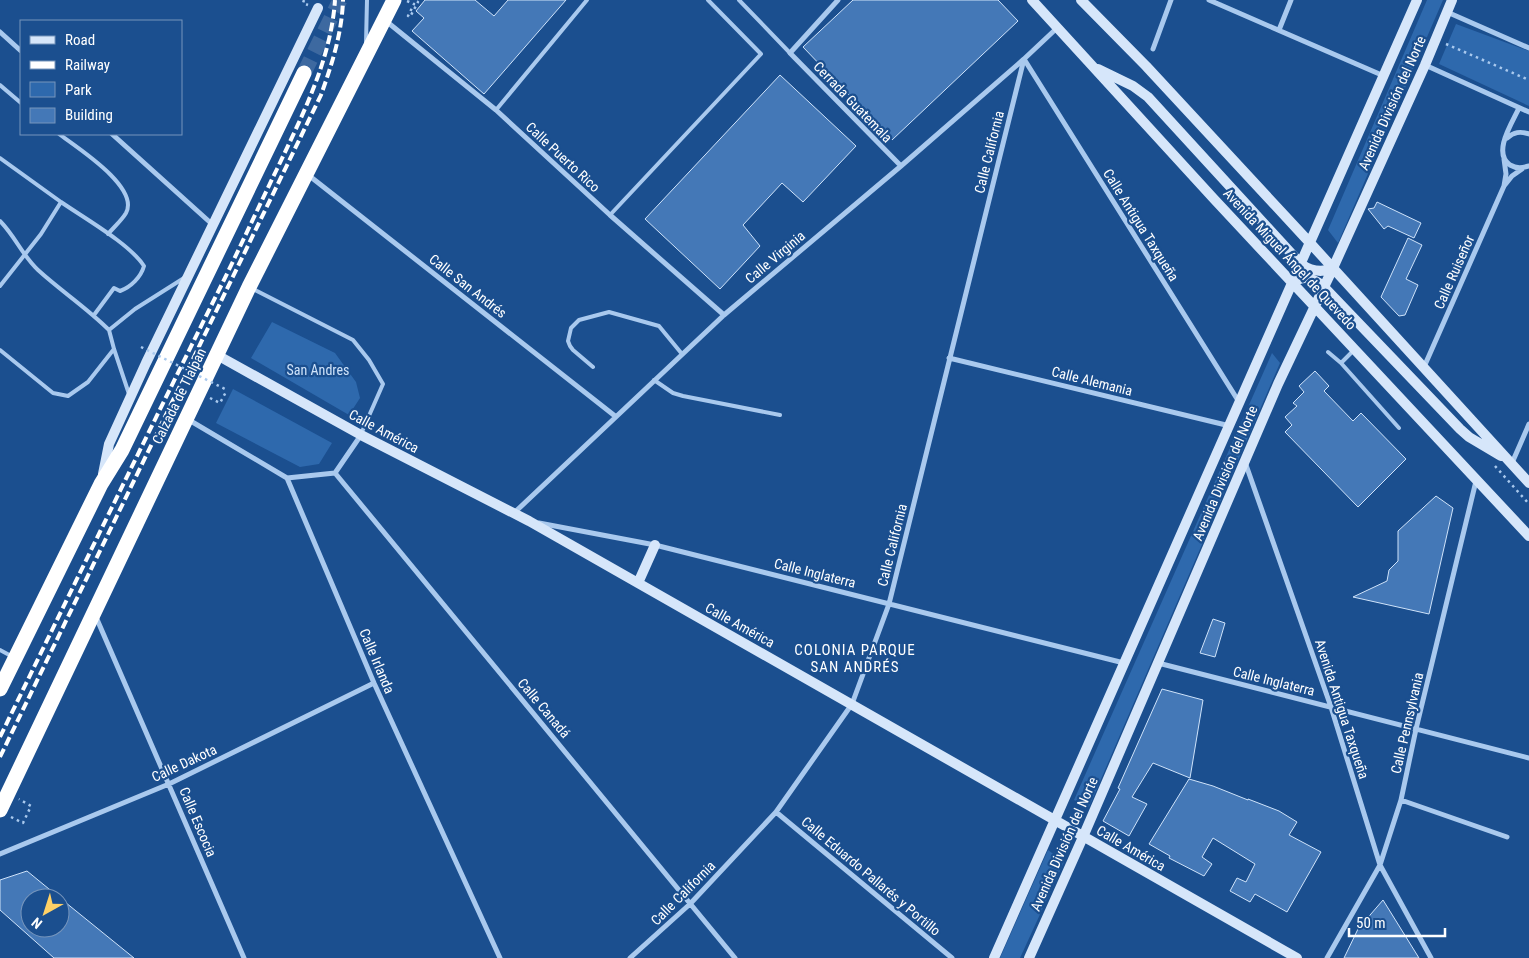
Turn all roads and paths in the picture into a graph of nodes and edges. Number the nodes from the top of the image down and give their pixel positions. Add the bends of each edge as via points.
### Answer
1 (367, 0) edge
2 (394, 0) edge
3 (406, 0) edge
4 (414, 0) edge
5 (587, 0) edge
6 (708, 0) edge
7 (739, 0) edge
8 (838, 0) edge
9 (1032, 0) edge
10 (1080, 0) edge
11 (1171, 0) edge
12 (1209, 0) edge
13 (1291, 0) edge
14 (1418, 0) edge
15 (1452, 0) edge
16 (318, 8) dead end
17 (1446, 12) junction
18 (384, 19) junction
19 (1057, 28) junction
20 (1279, 30) junction
21 (0, 32) edge
22 (1435, 39) junction
23 (1529, 48) edge
24 (1153, 49) dead end
25 (20, 50) edge
26 (790, 53) junction
27 (364, 58) junction
28 (1024, 59) junction
29 (1425, 64) junction
30 (1092, 66) junction
31 (304, 73) tunnel mouth
32 (1384, 76) junction
33 (1529, 80) edge
34 (0, 85) edge
35 (20, 102) edge
36 (1519, 108) junction
37 (496, 110) junction
38 (1529, 112) edge
39 (1529, 134) edge
40 (60, 135) edge
41 (113, 135) edge
42 (1505, 140) junction
43 (1503, 156) junction
44 (0, 158) edge
45 (901, 166) junction
46 (1529, 166) edge
47 (1522, 168) junction
48 (307, 173) junction
49 (1504, 186) junction
50 (61, 202) junction
51 (610, 215) junction
52 (0, 221) edge
53 (213, 225) junction
54 (108, 234) junction
55 (1311, 244) junction
56 (24, 255) junction
57 (1301, 264) junction
58 (1333, 268) junction
59 (190, 274) junction
60 (1293, 283) junction
61 (0, 286) edge
62 (249, 287) junction
63 (1324, 287) junction
64 (1315, 306) junction
65 (94, 315) junction
66 (724, 315) junction
67 (109, 330) junction
68 (141, 348) dead end
69 (114, 349) junction
70 (1355, 349) junction
71 (0, 350) edge
72 (1328, 352) dead end
73 (682, 354) junction
74 (217, 355) junction
75 (949, 358) junction
76 (1341, 363) junction
77 (593, 367) dead end
78 (1423, 368) junction
79 (654, 380) junction
80 (130, 398) junction
81 (220, 403) dead end
82 (1240, 404) junction
83 (780, 415) dead end
84 (615, 416) junction
85 (186, 418) junction
86 (1529, 424) edge
87 (1230, 426) junction
88 (1399, 428) dead end
89 (361, 434) junction
90 (1245, 461) junction
91 (1492, 463) dead end
92 (1512, 463) junction
93 (335, 473) junction
94 (287, 478) junction
95 (1476, 480) junction
96 (1529, 482) edge
97 (101, 484) junction
98 (1529, 504) edge
99 (514, 513) junction
100 (529, 521) junction
101 (1529, 536) edge
102 (655, 545) junction
103 (638, 583) junction
104 (889, 604) junction
105 (95, 613) junction
106 (0, 650) edge
107 (15, 658) junction
108 (1124, 663) junction
109 (1158, 663) junction
110 (374, 683) junction
111 (0, 689) edge
112 (852, 704) junction
113 (1331, 707) junction
114 (1416, 729) junction
115 (1529, 758) edge
116 (169, 784) junction
117 (1401, 800) junction
118 (31, 806) dead end
119 (0, 810) edge
120 (776, 812) junction
121 (1054, 821) junction
122 (23, 823) dead end
123 (1083, 837) junction
124 (1507, 838) dead end
125 (0, 854) edge
126 (1380, 865) junction
127 (690, 904) junction
128 (244, 958) edge
129 (500, 958) edge
130 (630, 958) edge
131 (735, 958) edge
132 (952, 958) edge
133 (994, 958) edge
134 (1028, 958) edge
135 (1297, 958) edge
136 (1328, 958) edge
137 (1430, 958) edge

1 - 27 lane
2 - 18 highway, Calzada de Tlalpan
3 - 4 path via 414,4 410,17 418,2
5 - 37 lane
6 - 51 lane via 761,54
7 - 26 lane
8 - 26 street
9 - 19 main road, Avenida Miguel Ángel de Quevedo
10 - 55 main road, Avenida Miguel Ángel de Quevedo via 1146,66
11 - 24 street
12 - 20 street
13 - 20 street
14 - 32 main road, Avenida División del Norte
15 - 17 main road, Avenida División del Norte
16 - 53 main road, Calzada de Tlalpan
17 - 22 main road, Avenida División del Norte
17 - 23 street
18 - 27 highway, Calzada de Tlalpan
18 - 37 street, Calle Puerto Rico
19 - 28 street, Calle Virginia
19 - 30 main road, Avenida Miguel Ángel de Quevedo
20 - 32 street
21 - 25 street
22 - 29 main road, Avenida División del Norte
22 - 33 path
26 - 45 street, Cerrada Guatemala
27 - 48 highway, Calzada de Tlalpan
28 - 45 street, Calle Virginia
28 - 75 street, Calle California
28 - 82 street, Calle Antigua Taxqueña
29 - 36 street
29 - 58 main road, Avenida División del Norte
30 - 57 main road via 1148,96
30 - 60 main road, Avenida Miguel Ángel de Quevedo
31 - 97 highway, Calzada de Tlalpan via 122,450
32 - 55 main road, Avenida División del Norte
34 - 35 lane
36 - 38 street
36 - 42 street
37 - 51 street, Calle Puerto Rico
39 - 42 street via 1512,134
40 - 54 lane via 109,173 123,189 128,201 126,212
41 - 53 street
42 - 43 street, Calle Ruiseñor
43 - 47 street via 1507,163
43 - 49 street, Calle Ruiseñor
44 - 50 lane
45 - 66 street, Calle Virginia
46 - 47 street
47 - 49 street, Calle Ruiseñor
48 - 62 highway, Calzada de Tlalpan
48 - 84 street, Calle San Andrés
49 - 78 street, Calle Ruiseñor
50 - 54 lane
50 - 56 lane
51 - 66 street, Calle Puerto Rico
52 - 56 lane
53 - 59 main road, Calzada de Tlalpan
54 - 65 lane via 140,259 144,266 142,274 126,289 114,288
55 - 57 main road, Avenida División del Norte
55 - 58 main road, Avenida Miguel Ángel de Quevedo
56 - 61 lane
56 - 65 lane
57 - 58 main road via 1316,270
57 - 60 main road, Avenida División del Norte
58 - 63 main road, Avenida División del Norte
58 - 78 main road, Avenida Miguel Ángel de Quevedo
59 - 67 lane
59 - 80 main road, Calzada de Tlalpan
60 - 63 main road via 1310,278
60 - 64 main road, Avenida Miguel Ángel de Quevedo
60 - 82 main road, Avenida División del Norte
62 - 74 highway, Calzada de Tlalpan
62 - 89 lane via 353,340 370,360 383,384
63 - 64 main road, Avenida División del Norte
63 - 92 main road via 1460,429
64 - 70 main road, Avenida Miguel Ángel de Quevedo
64 - 90 main road, Avenida División del Norte
65 - 67 lane
66 - 73 street, Calle Virginia
67 - 69 lane
68 - 81 path, bridge via 227,390
69 - 71 lane via 88,382 68,396 53,393
69 - 80 lane
70 - 76 lane
70 - 95 main road, Avenida Miguel Ángel de Quevedo
72 - 76 lane
73 - 77 lane via 659,326 609,312 579,320 571,328 570,346
73 - 79 street, Calle Virginia
74 - 85 highway, Calzada de Tlalpan
74 - 89 main road, Calle América
75 - 87 street, Calle Alemania
75 - 104 street, Calle California
76 - 88 lane
78 - 92 main road, Avenida Miguel Ángel de Quevedo
79 - 83 lane via 673,393
79 - 84 street, Calle Virginia
80 - 97 main road, Calzada de Tlalpan via 109,444
82 - 87 main road, Avenida División del Norte
84 - 99 street, Calle Virginia
85 - 94 street
85 - 105 highway, Calzada de Tlalpan
86 - 92 street
87 - 108 main road, Avenida División del Norte
89 - 93 street
89 - 99 main road, Calle América
90 - 109 main road, Avenida División del Norte
90 - 113 street, Avenida Antigua Taxqueña
91 - 98 path
92 - 96 main road, Avenida Miguel Ángel de Quevedo
93 - 94 street
93 - 127 street, Calle Canadá
94 - 110 street, Calle Irlanda
95 - 101 main road, Avenida Miguel Ángel de Quevedo
95 - 114 street, Calle Pennsylvania
97 - 107 highway, Calzada de Tlalpan
99 - 100 main road, Calle América
100 - 102 street, Calle Inglaterra
100 - 103 main road, Calle América
102 - 103 main road
102 - 104 street, Calle Inglaterra
103 - 112 main road, Calle América
104 - 108 street, Calle Inglaterra
104 - 112 street, Calle California
105 - 116 street, Calle Escocia
105 - 119 highway, Calzada de Tlalpan
106 - 107 lane
107 - 111 highway, Calzada de Tlalpan
108 - 121 main road, Avenida División del Norte
109 - 113 street, Calle Inglaterra
109 - 123 main road, Avenida División del Norte
110 - 116 street, Calle Dakota
110 - 129 street, Calle Irlanda
112 - 120 street, Calle California
112 - 121 main road, Calle América
113 - 114 street, Calle Inglaterra
113 - 126 street, Avenida Antigua Taxqueña
114 - 115 street, Calle Inglaterra
114 - 117 street, Calle Pennsylvania
116 - 125 street, Calle Dakota
116 - 128 street, Calle Escocia
117 - 124 street
117 - 126 street, Calle Pennsylvania
118 - 122 path
120 - 127 street, Calle California
120 - 132 street, Calle Eduardo Pallarés y Portillo
121 - 123 main road, Calle América
121 - 133 main road, Avenida División del Norte
123 - 134 main road, Avenida División del Norte
123 - 135 main road, Calle América
126 - 136 street, Calle Pennsylvania
126 - 137 street, Avenida Antigua Taxqueña
127 - 130 street, Calle California
127 - 131 street, Calle Canadá

